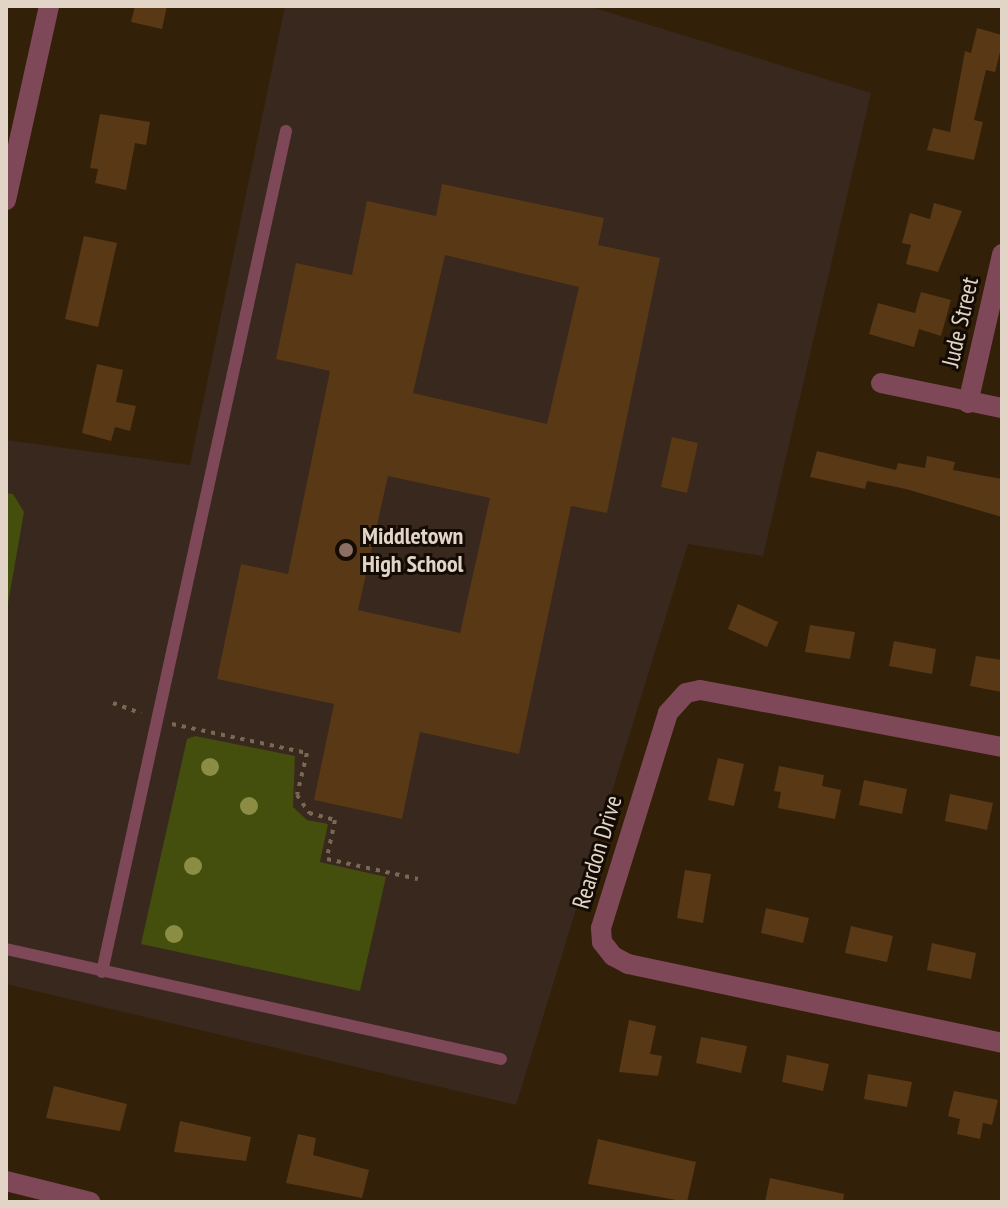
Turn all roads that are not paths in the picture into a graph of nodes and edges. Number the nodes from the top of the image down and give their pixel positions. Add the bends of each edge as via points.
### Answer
1 (49, 6) edge
2 (286, 131) dead end
3 (6, 200) edge
4 (1002, 254) edge
5 (881, 383) dead end
6 (968, 403) junction
7 (1002, 408) edge
8 (1002, 747) edge
9 (6, 949) edge
10 (102, 972) junction
11 (1002, 1043) edge
12 (501, 1059) dead end
13 (6, 1181) edge
14 (90, 1202) edge

1 - 3 street
2 - 10 lane
4 - 6 street, Jude Street
5 - 6 street
6 - 7 street
8 - 11 street, Reardon Drive via 700,690 686,693 668,713 601,928 602,942 628,964
9 - 10 lane
10 - 12 lane
13 - 14 street

